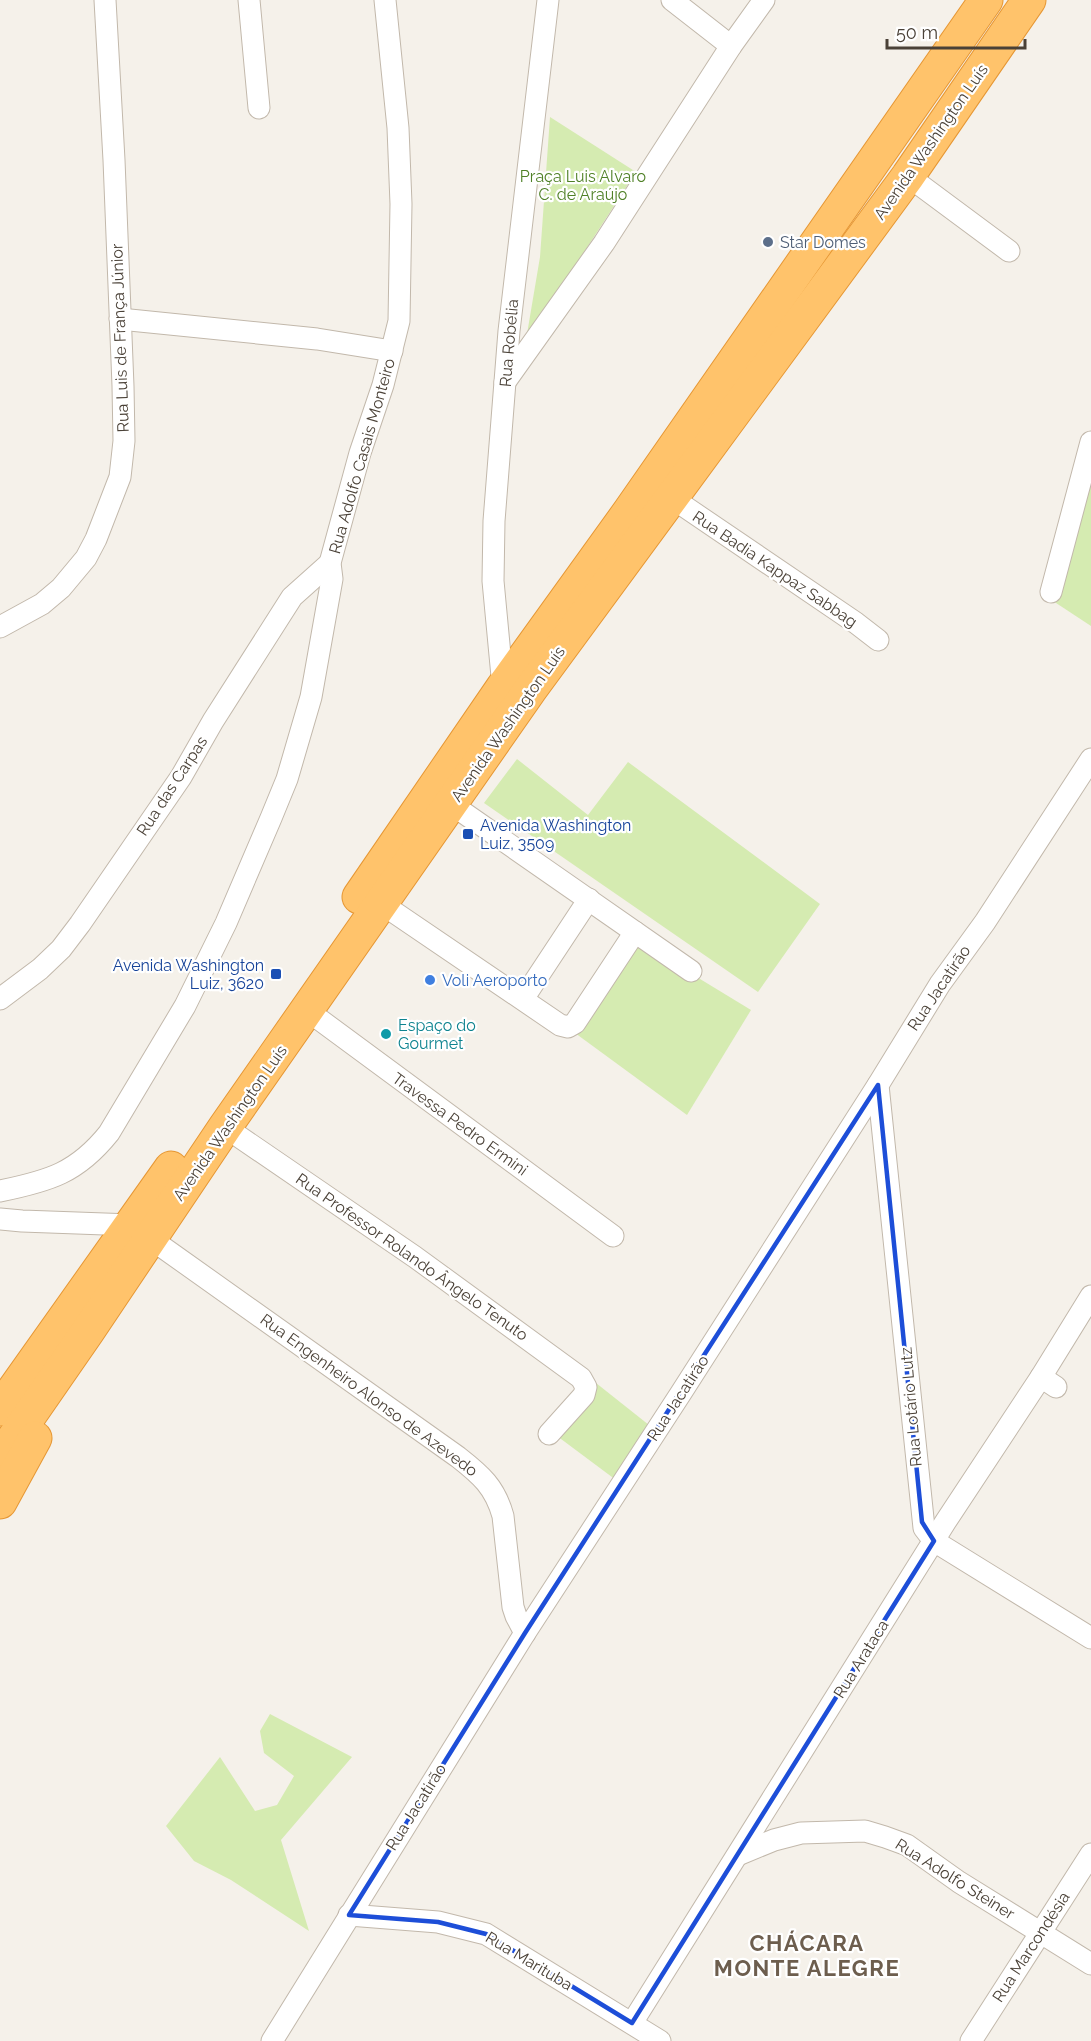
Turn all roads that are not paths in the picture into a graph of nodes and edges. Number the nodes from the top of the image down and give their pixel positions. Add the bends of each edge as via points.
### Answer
1 (105, 0) edge
2 (249, 0) edge
3 (385, 0) edge
4 (548, 0) edge
5 (672, 0) edge
6 (764, 0) edge
7 (1029, 0) edge
8 (976, 3) edge
9 (731, 46) junction
10 (259, 108) dead end
11 (908, 176) junction
12 (1009, 251) dead end
13 (120, 319) junction
14 (392, 351) junction
15 (505, 382) junction
16 (1091, 442) edge
17 (672, 498) junction
18 (330, 563) junction
19 (1051, 592) dead end
20 (0, 627) edge
21 (878, 640) dead end
22 (503, 687) junction
23 (1091, 759) edge
24 (451, 804) junction
25 (589, 899) junction
26 (382, 904) junction
27 (635, 932) junction
28 (691, 971) dead end
29 (0, 999) edge
30 (523, 999) junction
31 (308, 1011) junction
32 (878, 1085) junction
33 (225, 1127) junction
34 (0, 1191) edge
35 (0, 1219) edge
36 (141, 1232) junction
37 (613, 1236) dead end
38 (1091, 1296) edge
39 (88, 1331) junction
40 (4, 1400) edge
41 (549, 1434) dead end
42 (0, 1458) edge
43 (0, 1502) edge
44 (934, 1541) junction
45 (525, 1632) junction
46 (1091, 1638) edge
47 (740, 1854) junction
48 (1091, 1854) edge
49 (349, 1915) junction
50 (1040, 1933) junction
51 (1091, 1964) edge
52 (632, 2023) junction
53 (272, 2041) edge
54 (660, 2041) edge
55 (971, 2041) edge

1 - 13 street, Rua Luis de França Júnior
2 - 10 street
3 - 14 street, Rua Adolfo Casais Monteiro via 401,204 399,321
4 - 15 street, Rua Robélia
5 - 9 street
6 - 9 street
7 - 11 highway, Avenida Washington Luís
8 - 22 highway, Avenida Washington Luís via 629,512
9 - 15 street via 604,243
11 - 12 street
11 - 17 highway, Avenida Washington Luís
13 - 14 street via 317,339
13 - 20 street, Rua Luis de França Júnior via 124,441 120,477 112,502 86,558 61,588 42,604
14 - 18 street, Rua Adolfo Casais Monteiro
15 - 22 street, Rua Robélia via 493,581
16 - 19 street
17 - 21 street, Rua Badia Kappaz Sabbag
17 - 24 highway, Avenida Washington Luís
18 - 29 street, Rua das Carpas via 292,597 181,777 74,932 40,969
18 - 34 street, Rua Adolfo Casais Monteiro via 332,579 311,697 287,779 226,923 185,1006 96,1150 65,1172
22 - 36 highway, Avenida Washington Luís via 288,1002
23 - 32 street, Rua Jacatirão via 940,984
24 - 25 street
24 - 26 highway, Avenida Washington Luís
25 - 27 street
25 - 30 street
26 - 30 street
26 - 31 highway, Avenida Washington Luís
27 - 28 street
27 - 30 street via 575,1023 568,1027 560,1025
31 - 33 highway, Avenida Washington Luís
31 - 37 street, Travessa Pedro Ermini
32 - 44 street, Rua Lotário Lutz via 922,1522
32 - 45 street, Rua Jacatirão
33 - 36 highway, Avenida Washington Luís
33 - 41 street, Rua Professor Rolando Ângelo Tenuto via 415,1257 581,1378 586,1387 584,1395
35 - 36 street
36 - 39 highway, Avenida Washington Luís
36 - 40 highway, Avenida Washington Luís
36 - 45 street, Rua Engenheiro Alonso de Azevedo via 481,1475 499,1501 513,1607
38 - 44 street, Rua Arataca via 1049,1382
39 - 42 highway, Avenida Washington Luís
39 - 43 highway
44 - 46 street
44 - 47 street, Rua Arataca
45 - 49 street, Rua Jacatirão
47 - 50 street, Rua Adolfo Steiner via 801,1833 865,1831 907,1845
47 - 52 street, Rua Arataca
48 - 50 street, Rua Marcondésia
49 - 52 street, Rua Marituba via 438,1922 486,1934
49 - 53 street, Rua Jacatirão
50 - 51 street, Rua Adolfo Steiner
50 - 55 street, Rua Marcondésia
52 - 54 street, Rua Marituba

